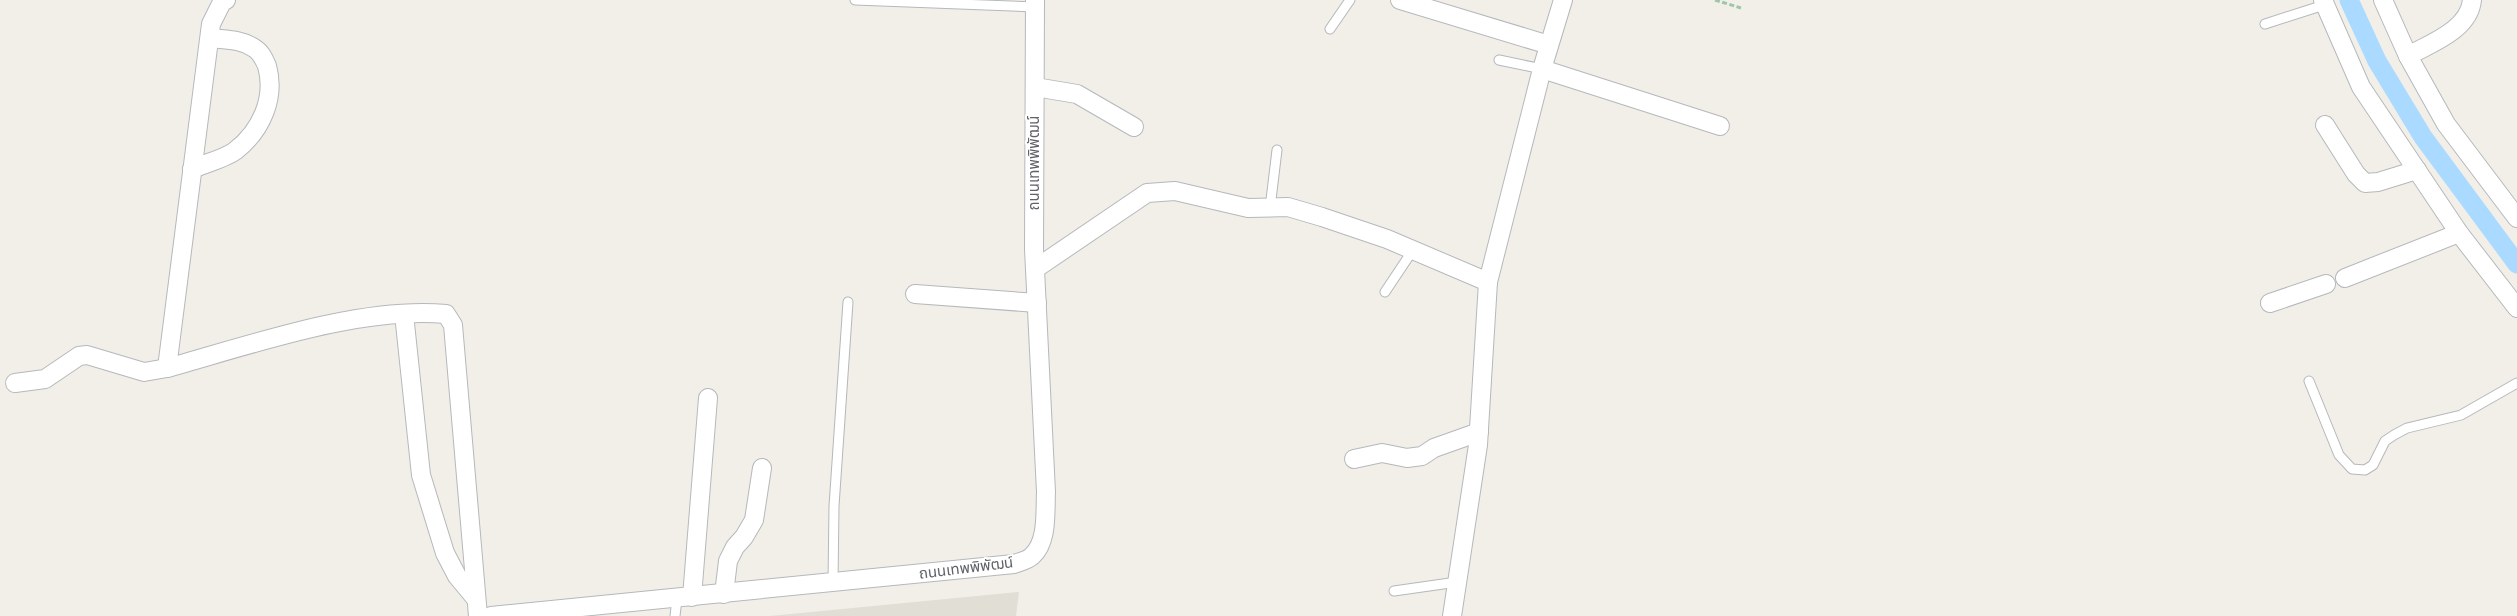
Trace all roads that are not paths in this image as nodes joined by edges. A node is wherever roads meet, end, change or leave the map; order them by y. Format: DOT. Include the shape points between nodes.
graph roads {
  1 [pos="226,0"];
  2 [pos="855,0"];
  3 [pos="1350,0"];
  4 [pos="1400,0"];
  5 [pos="1563,0"];
  6 [pos="2383,0"];
  7 [pos="2472,0"];
  8 [pos="2324,2"];
  9 [pos="1035,4"];
  10 [pos="2266,24"];
  11 [pos="1330,29"];
  12 [pos="210,38"];
  13 [pos="1549,44"];
  14 [pos="2408,56"];
  15 [pos="1500,60"];
  16 [pos="1542,69"];
  17 [pos="1035,87"];
  18 [pos="2325,124"];
  19 [pos="1720,126"];
  20 [pos="1134,127"];
  21 [pos="1277,150"];
  22 [pos="192,169"];
  23 [pos="2417,170"];
  24 [pos="1270,208"];
  25 [pos="2517,218"];
  26 [pos="2459,233"];
  27 [pos="1413,250"];
  28 [pos="1035,269"];
  29 [pos="2345,278"];
  30 [pos="1488,282"];
  31 [pos="2326,284"];
  32 [pos="1385,292"];
  33 [pos="915,294"];
  34 [pos="848,302"];
  35 [pos="1037,303"];
  36 [pos="2270,303"];
  37 [pos="2517,308"];
  38 [pos="404,314"];
  39 [pos="167,368"];
  40 [pos="2309,381"];
  41 [pos="15,383"];
  42 [pos="2517,383"];
  43 [pos="708,398"];
  44 [pos="1479,432"];
  45 [pos="1354,459"];
  46 [pos="762,468"];
  47 [pos="1457,582"];
  48 [pos="833,584"];
  49 [pos="1394,592"];
  50 [pos="724,594"];
  51 [pos="681,604"];
  52 [pos="477,607"];
  53 [pos="491,616"];
  54 [pos="1452,616"];
  1 -- 12 [label="street" via="211,24"];
  2 -- 9 [label="lane"];
  3 -- 11 [label="lane"];
  4 -- 13 [label="street"];
  5 -- 13 [label="street"];
  6 -- 14 [label="street"];
  7 -- 14 [label="street" via="2465,18 2453,31"];
  8 -- 10 [label="lane"];
  8 -- 23 [label="street" via="2361,88"];
  9 -- 17 [label="street, ถนนเทพพิพัฒน์"];
  12 -- 22 [label="street"];
  12 -- 22 [label="street" via="245,42 256,49 264,58 271,82 264,116 249,138 234,152"];
  13 -- 16 [label="street"];
  14 -- 25 [label="street" via="2446,124"];
  15 -- 16 [label="lane"];
  16 -- 19 [label="street"];
  16 -- 30 [label="street"];
  17 -- 20 [label="street" via="1077,94"];
  17 -- 28 [label="street, ถนนเทพพิพัฒน์"];
  18 -- 23 [label="street" via="2356,174 2366,183"];
  21 -- 24 [label="lane"];
  22 -- 39 [label="street"];
  23 -- 26 [label="street"];
  24 -- 27 [label="street" via="1288,207"];
  24 -- 28 [label="street" via="1248,208 1175,191 1147,193"];
  26 -- 29 [label="street"];
  26 -- 37 [label="street"];
  27 -- 30 [label="street"];
  27 -- 32 [label="lane"];
  28 -- 35 [label="street, ถนนเทพพิพัฒน์"];
  30 -- 44 [label="street"];
  31 -- 36 [label="street"];
  33 -- 35 [label="street"];
  34 -- 48 [label="lane" via="834,506"];
  35 -- 48 [label="street, ถนนเทพพิพัฒน์" via="1046,492 1045,526 1040,546 1032,557 1014,564"];
  38 -- 39 [label="street" via="299,332"];
  38 -- 52 [label="street" via="421,474 445,553"];
  38 -- 52 [label="street" via="446,314 453,325"];
  39 -- 41 [label="street" via="144,372 87,355 80,356 45,380"];
  40 -- 42 [label="lane" via="2339,455 2352,469 2365,470 2373,465 2385,441 2394,435 2407,428 2461,415"];
  43 -- 51 [label="street"];
  44 -- 45 [label="street" via="1434,448 1422,456 1408,458 1382,453"];
  44 -- 47 [label="street"];
  46 -- 50 [label="street" via="754,520 728,561"];
  47 -- 49 [label="lane"];
  47 -- 54 [label="street"];
  48 -- 50 [label="street, ถนนเทพพิพัฒน์"];
  50 -- 51 [label="street, ถนนเทพพิพัฒน์"];
  51 -- 53 [label="street, ถนนเทพพิพัฒน์"];
}
